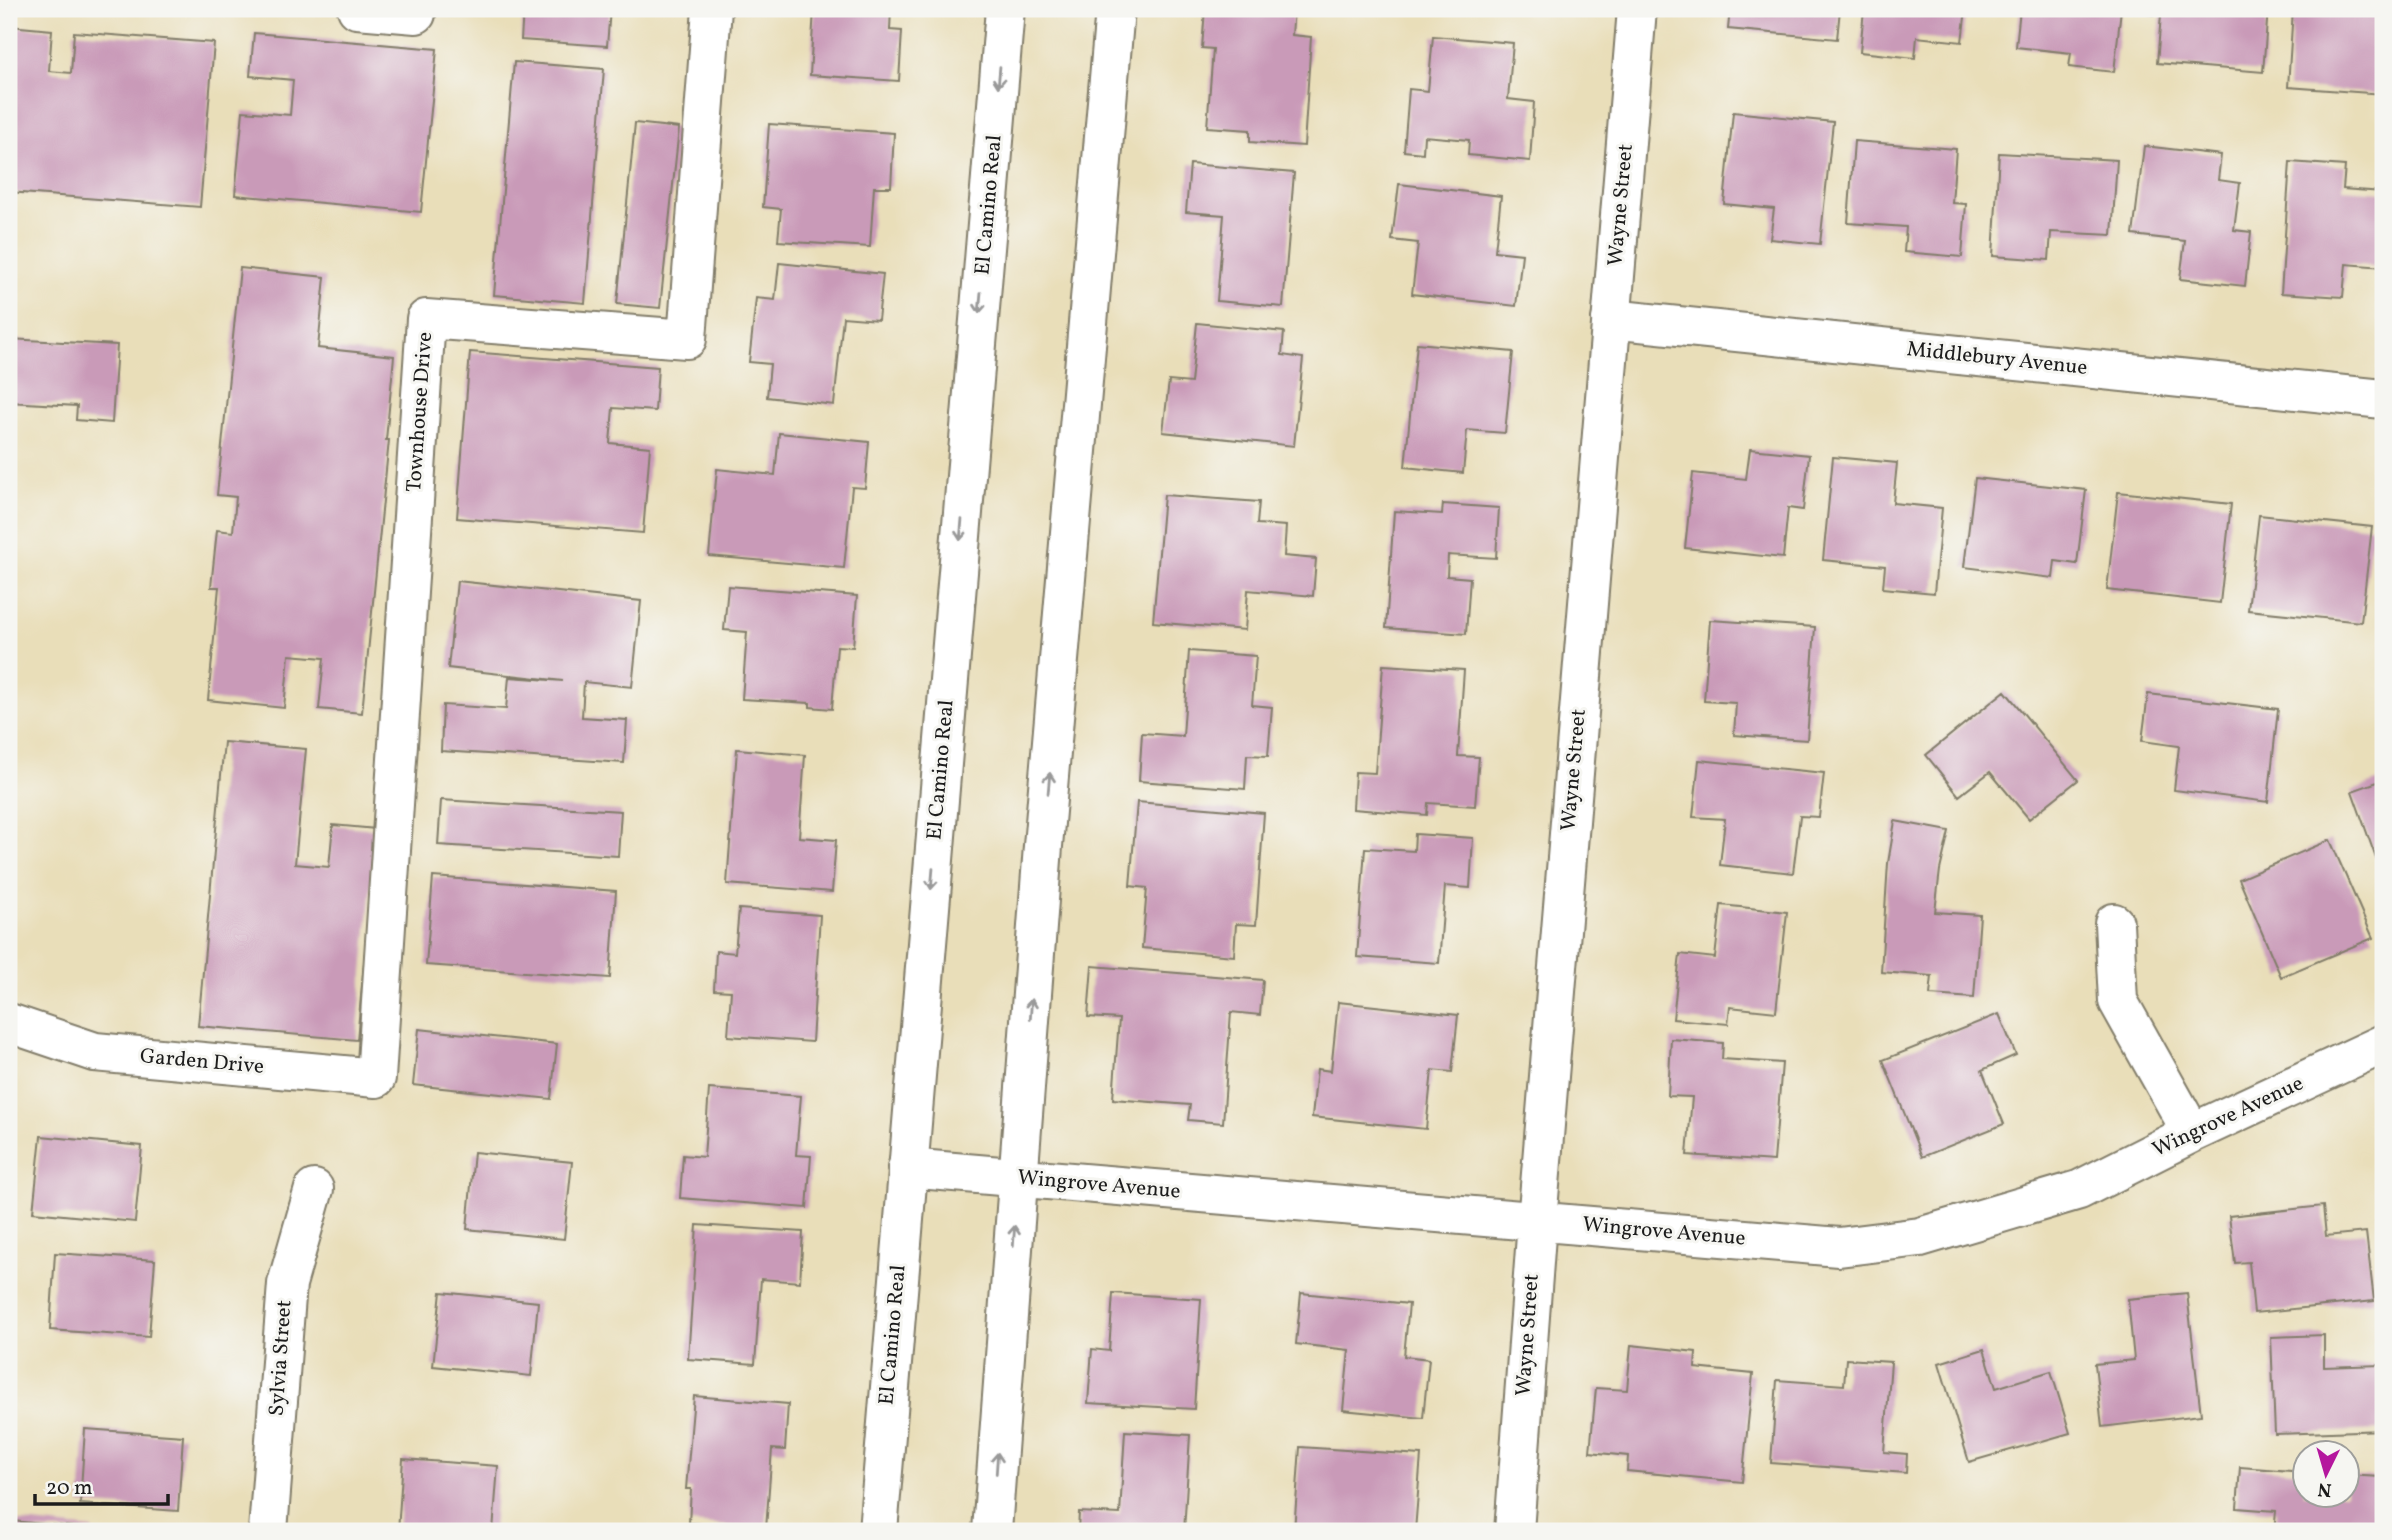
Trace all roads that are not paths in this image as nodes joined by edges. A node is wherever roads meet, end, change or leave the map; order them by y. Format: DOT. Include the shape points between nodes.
graph roads {
  1 [pos="358,9"];
  2 [pos="712,9"];
  3 [pos="1005,9"];
  4 [pos="1115,9"];
  5 [pos="1637,9"];
  6 [pos="416,14"];
  7 [pos="1611,320"];
  8 [pos="2383,399"];
  9 [pos="2114,923"];
  10 [pos="9,1023"];
  11 [pos="2383,1044"];
  12 [pos="377,1055"];
  13 [pos="2192,1133"];
  14 [pos="907,1168"];
  15 [pos="1019,1178"];
  16 [pos="314,1189"];
  17 [pos="1537,1222"];
  18 [pos="268,1531"];
  19 [pos="878,1531"];
  20 [pos="992,1531"];
  21 [pos="1514,1531"];
  1 -- 6 [label="street"];
  2 -- 12 [label="street, Townhouse Drive" via="687,339 426,319"];
  3 -- 14 [label="street, El Camino Real, one-way"];
  15 -- 4 [label="street, one-way"];
  5 -- 7 [label="street, Wayne Street"];
  7 -- 8 [label="street, Middlebury Avenue"];
  7 -- 17 [label="street, Wayne Street"];
  9 -- 13 [label="street" via="2118,1001"];
  10 -- 12 [label="street, Garden Drive" via="95,1052 376,1079"];
  11 -- 13 [label="street, Wingrove Avenue"];
  13 -- 17 [label="street, Wingrove Avenue" via="2079,1190 1920,1237 1839,1247"];
  14 -- 15 [label="street, Wingrove Avenue"];
  14 -- 19 [label="street, El Camino Real"];
  15 -- 17 [label="street, Wingrove Avenue"];
  20 -- 15 [label="street, one-way"];
  16 -- 18 [label="street, Sylvia Street" via="287,1284"];
  17 -- 21 [label="street, Wayne Street"];
}
